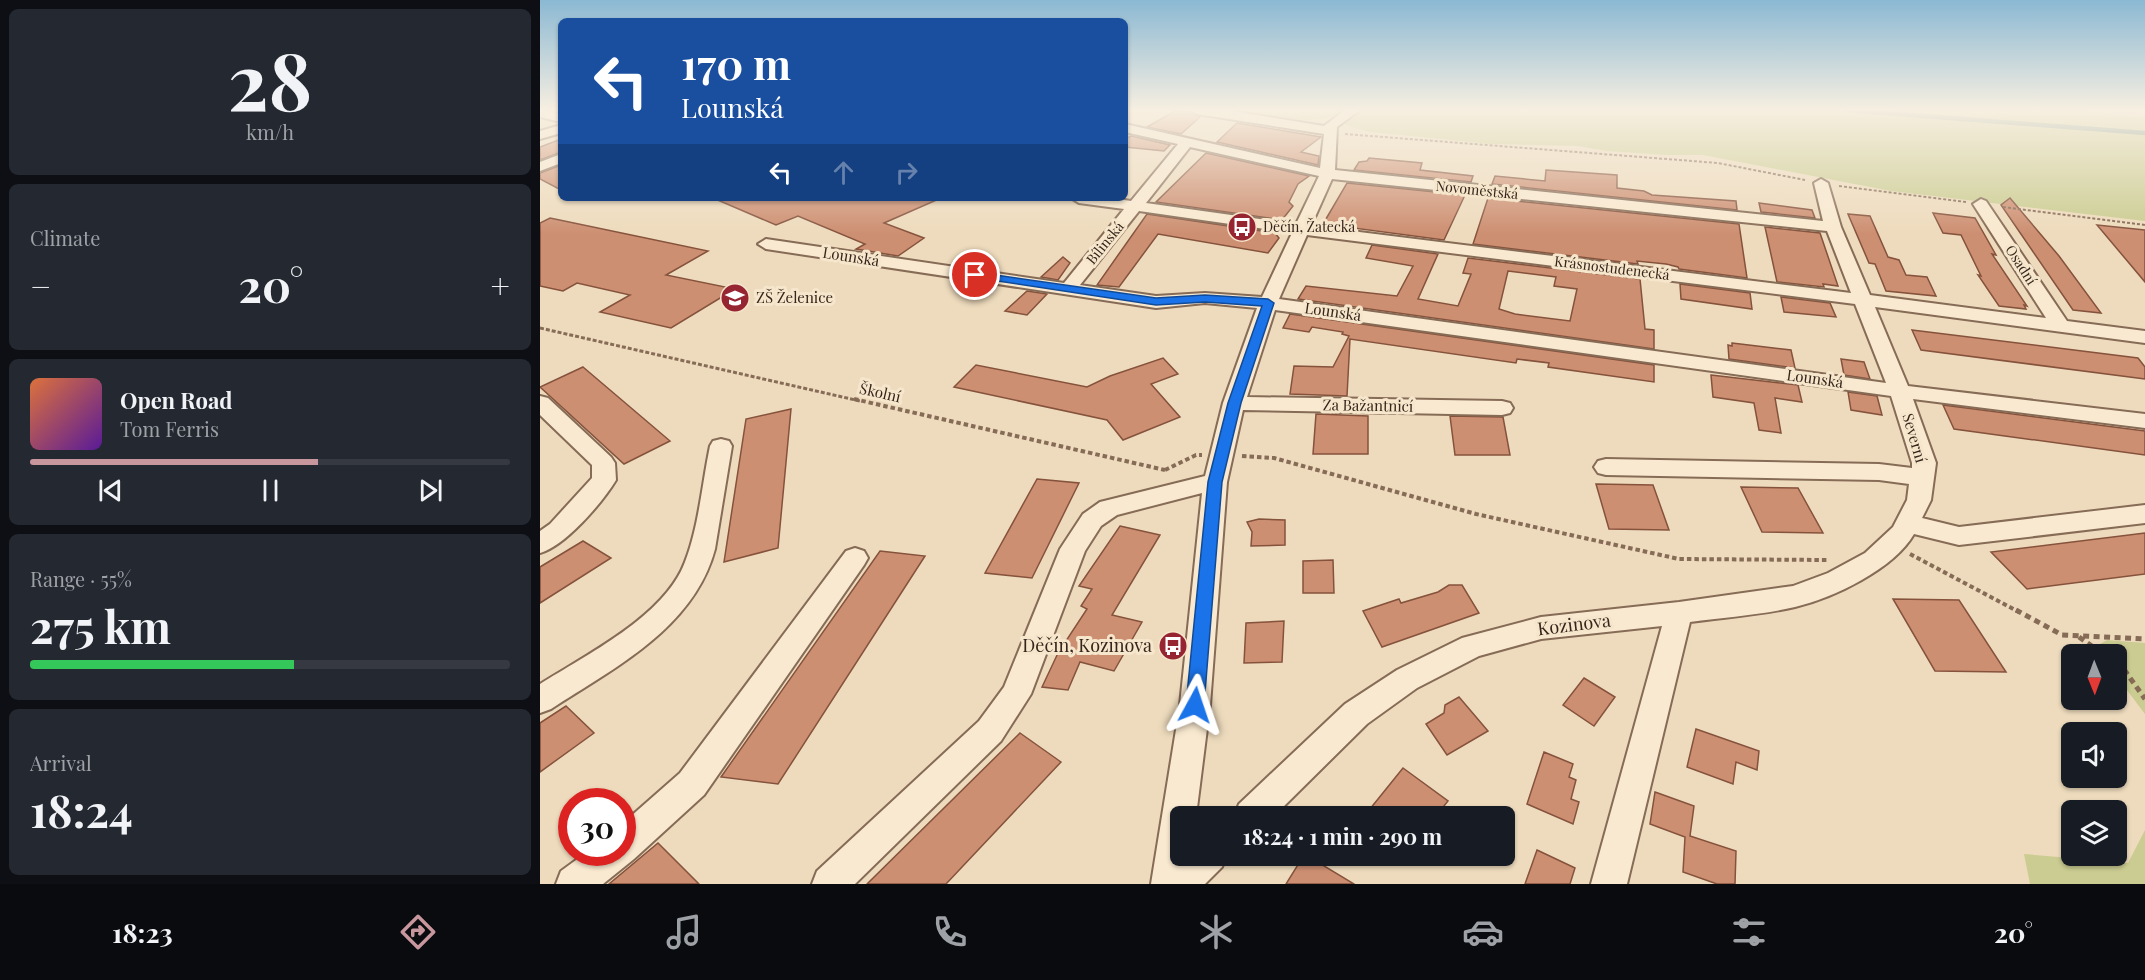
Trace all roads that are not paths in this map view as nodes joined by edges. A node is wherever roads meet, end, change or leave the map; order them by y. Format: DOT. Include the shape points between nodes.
graph roads {
  1 [pos="1180,151"];
  2 [pos="1231,151"];
  3 [pos="1329,151"];
  4 [pos="558,159"];
  5 [pos="540,167"];
  6 [pos="1327,174"];
  7 [pos="1821,183"];
  8 [pos="1098,201"];
  9 [pos="1981,204"];
  10 [pos="1135,207"];
  11 [pos="1833,227"];
  12 [pos="1301,230"];
  13 [pos="766,244"];
  14 [pos="1068,289"];
  15 [pos="1862,298"];
  16 [pos="1268,303"];
  17 [pos="2060,325"];
  18 [pos="2145,337"];
  19 [pos="1900,391"];
  20 [pos="540,403"];
  21 [pos="1234,403"];
  22 [pos="1502,408"];
  23 [pos="2145,421"];
  24 [pos="721,446"];
  25 [pos="1606,467"];
  26 [pos="1219,468"];
  27 [pos="1922,478"];
  28 [pos="2145,514"];
  29 [pos="1907,523"];
  30 [pos="540,544"];
  31 [pos="855,558"];
  32 [pos="1679,613"];
  33 [pos="540,700"];
  34 [pos="1261,806"];
  35 [pos="636,834"];
  36 [pos="598,866"];
  37 [pos="1199,866"];
  38 [pos="574,884"];
  39 [pos="830,884"];
  40 [pos="1169,884"];
  41 [pos="1180,884"];
  42 [pos="1609,884"];
  1 -- 10 [label="street, Bílinská"];
  2 -- 6 [label="street, Novoměstská"];
  3 -- 6 [label="street"];
  4 -- 5 [label="street"];
  6 -- 11 [label="street, Novoměstská"];
  6 -- 12 [label="street"];
  7 -- 11 [label="street, Severní"];
  8 -- 10 [label="street, Krásnostudenecká"];
  9 -- 17 [label="street, Osadní"];
  10 -- 12 [label="street, Krásnostudenecká"];
  10 -- 14 [label="street, Bílinská"];
  11 -- 15 [label="street, Severní"];
  12 -- 15 [label="street, Krásnostudenecká"];
  12 -- 16 [label="street"];
  13 -- 14 [label="street, Lounská"];
  14 -- 16 [label="street, Lounská" via="1156,302 1205,298"];
  15 -- 17 [label="street, Krásnostudenecká"];
  15 -- 19 [label="street, Severní"];
  16 -- 19 [label="street, Lounská"];
  16 -- 21 [label="street"];
  17 -- 18 [label="street, Krásnostudenecká"];
  19 -- 23 [label="street, Lounská"];
  19 -- 27 [label="street, Severní" via="1924,463"];
  20 -- 30 [label="street" via="603,463 604,480 559,531"];
  21 -- 22 [label="street, Za Bažantnicí"];
  21 -- 26 [label="street"];
  24 -- 33 [label="street" via="697,564 686,588 656,621"];
  25 -- 27 [label="street" via="1879,472"];
  26 -- 39 [label="street" via="1110,508 1092,520 1072,549 1016,694 990,731"];
  26 -- 40 [label="street" via="1195,705"];
  27 -- 29 [label="street, Severní" via="1919,500"];
  28 -- 29 [label="street" via="1959,536"];
  29 -- 32 [label="street, Severní" via="1874,560 1795,596"];
  31 -- 35 [label="street" via="692,784"];
  32 -- 34 [label="street, Kozinova" via="1541,628 1472,646 1407,679 1356,714"];
  32 -- 42 [label="street"];
  36 -- 38 [label="street"];
  37 -- 41 [label="street"];
}
